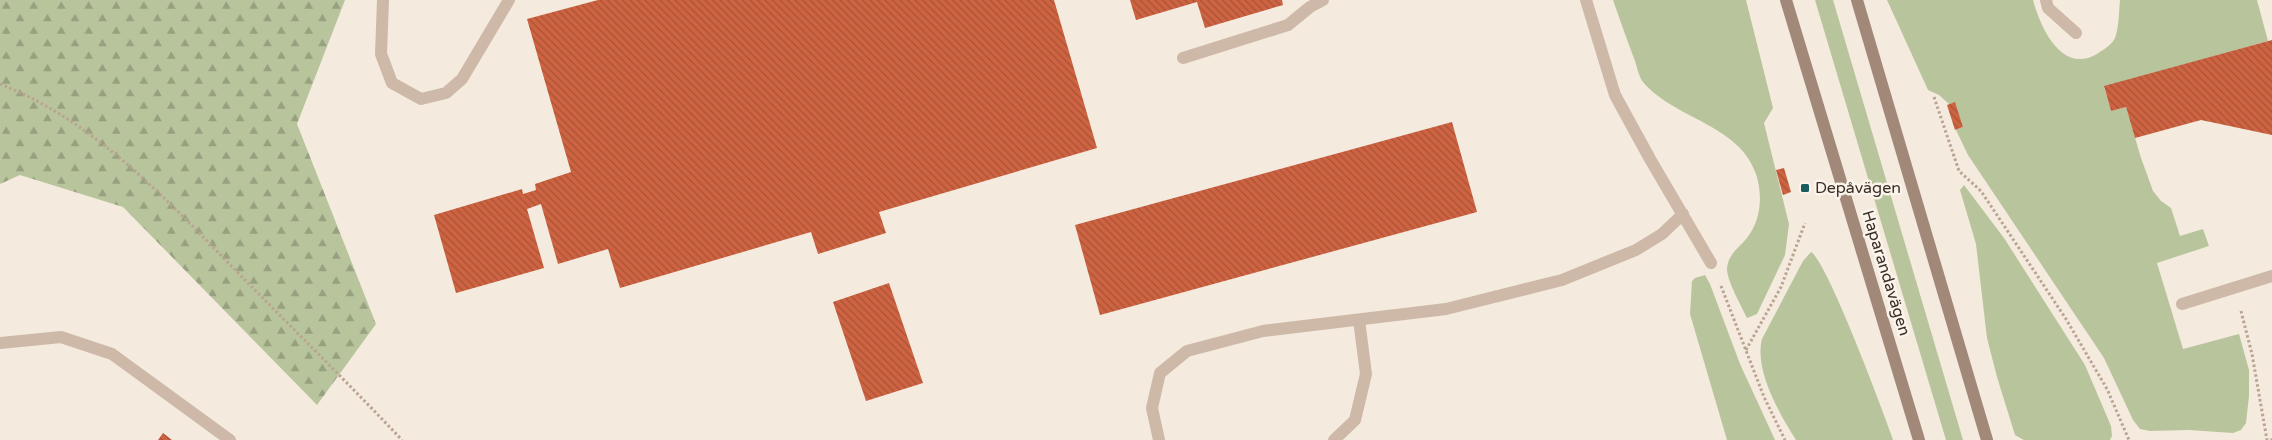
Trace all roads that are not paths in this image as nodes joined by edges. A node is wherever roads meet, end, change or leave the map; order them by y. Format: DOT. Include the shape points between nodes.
graph roads {
  1 [pos="383,0"];
  2 [pos="509,0"];
  3 [pos="1323,0"];
  4 [pos="1586,0"];
  5 [pos="1786,0"];
  6 [pos="1857,0"];
  7 [pos="2046,0"];
  8 [pos="2076,33"];
  9 [pos="1183,58"];
  10 [pos="1683,214"];
  11 [pos="1712,263"];
  12 [pos="2272,276"];
  13 [pos="2182,304"];
  14 [pos="1359,320"];
  15 [pos="0,343"];
  16 [pos="230,440"];
  17 [pos="1159,440"];
  18 [pos="1334,440"];
  19 [pos="1919,440"];
  20 [pos="1987,440"];
  1 -- 2 [label="street" via="381,54 392,83 421,99 446,93 462,79"];
  3 -- 9 [label="street" via="1288,25"];
  4 -- 10 [label="street" via="1615,95"];
  5 -- 19 [label="main road, Haparandavägen"];
  6 -- 20 [label="main road"];
  7 -- 8 [label="street" via="2048,8"];
  10 -- 11 [label="street"];
  10 -- 14 [label="street" via="1662,234 1636,250 1562,280 1446,309"];
  12 -- 13 [label="street"];
  14 -- 17 [label="street" via="1263,331 1187,351 1160,373 1152,408"];
  14 -- 18 [label="street" via="1366,374 1355,420"];
  15 -- 16 [label="street" via="61,337 112,354"];
}
